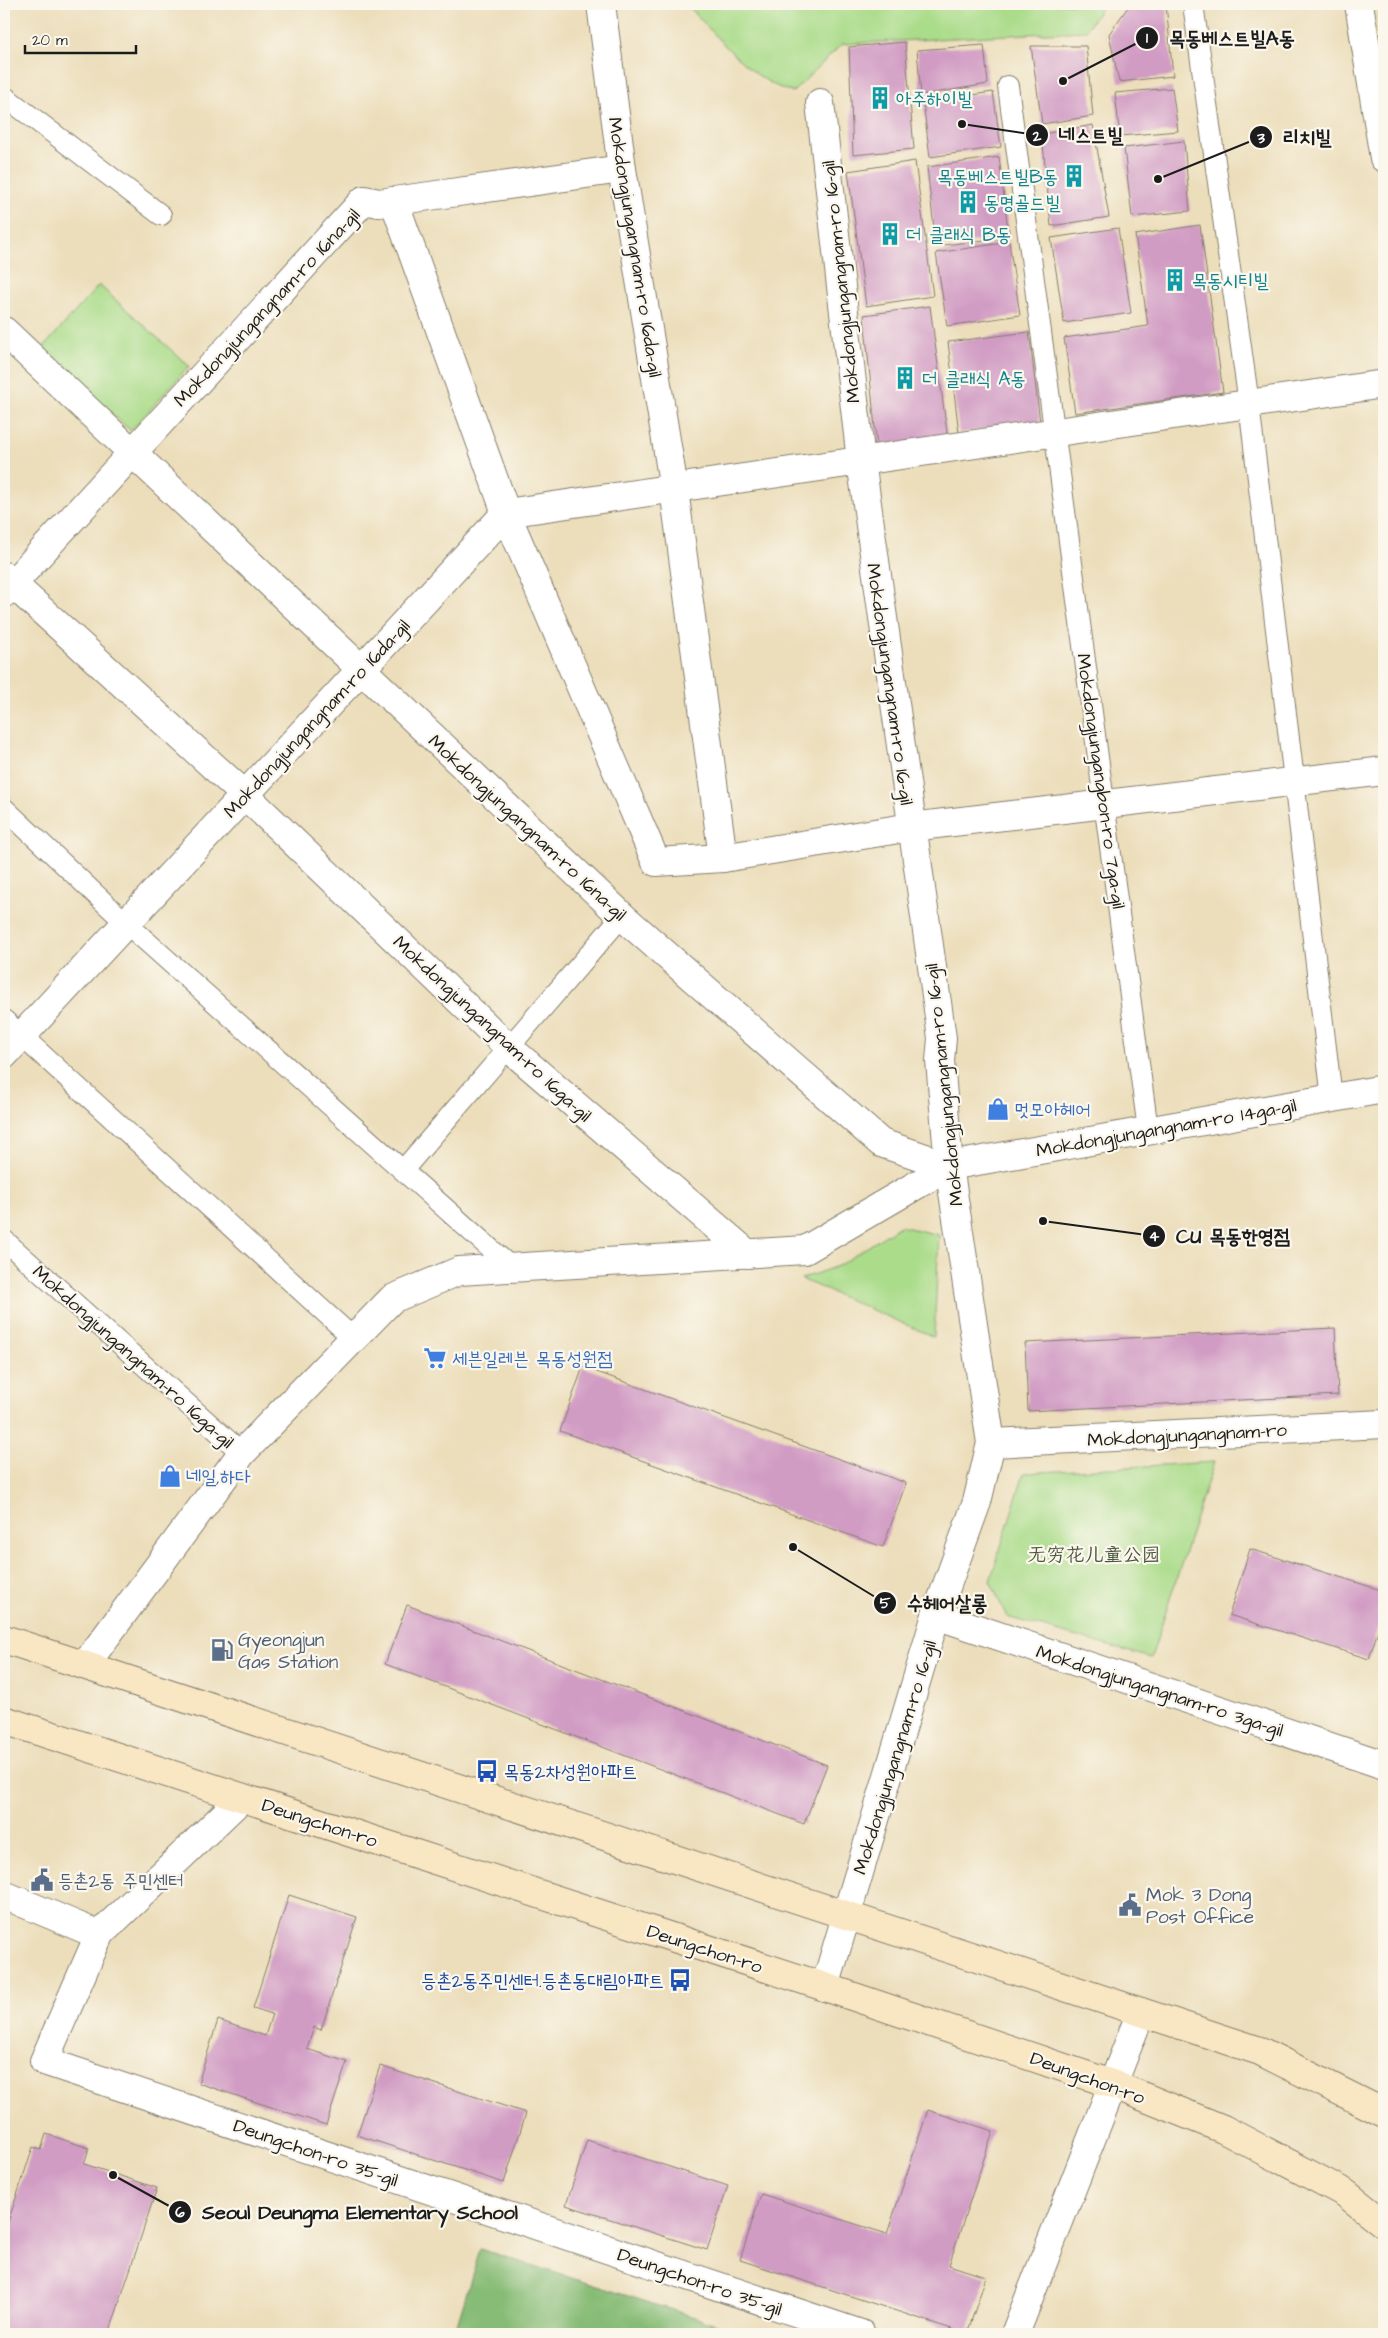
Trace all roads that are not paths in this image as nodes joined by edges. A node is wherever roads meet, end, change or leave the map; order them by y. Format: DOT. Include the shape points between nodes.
graph roads {
  1 [pos="601,4"];
  2 [pos="1193,4"];
  3 [pos="1359,4"];
  4 [pos="1377,69"];
  5 [pos="1008,86"];
  6 [pos="4,96"];
  7 [pos="820,102"];
  8 [pos="1384,158"];
  9 [pos="622,169"];
  10 [pos="394,201"];
  11 [pos="161,215"];
  12 [pos="4,331"];
  13 [pos="1384,384"];
  14 [pos="1248,404"];
  15 [pos="1056,432"];
  16 [pos="133,452"];
  17 [pos="860,461"];
  18 [pos="674,489"];
  19 [pos="506,514"];
  20 [pos="7,584"];
  21 [pos="361,669"];
  22 [pos="1384,771"];
  23 [pos="1294,782"];
  24 [pos="245,795"];
  25 [pos="1106,804"];
  26 [pos="4,808"];
  27 [pos="911,827"];
  28 [pos="723,858"];
  29 [pos="622,916"];
  30 [pos="126,923"];
  31 [pos="10,1037"];
  32 [pos="508,1048"];
  33 [pos="1384,1089"];
  34 [pos="1332,1098"];
  35 [pos="1148,1130"];
  36 [pos="949,1166"];
  37 [pos="404,1169"];
  38 [pos="4,1240"];
  39 [pos="748,1254"];
  40 [pos="512,1268"];
  41 [pos="353,1338"];
  42 [pos="1384,1424"];
  43 [pos="991,1443"];
  44 [pos="242,1453"];
  45 [pos="936,1615"];
  46 [pos="4,1639"];
  47 [pos="85,1665"];
  48 [pos="4,1720"];
  49 [pos="1384,1765"];
  50 [pos="242,1798"];
  51 [pos="4,1895"];
  52 [pos="847,1914"];
  53 [pos="99,1935"];
  54 [pos="825,1987"];
  55 [pos="1141,2012"];
  56 [pos="1112,2084"];
  57 [pos="1384,2113"];
  58 [pos="1384,2224"];
  59 [pos="861,2334"];
  60 [pos="1015,2334"];
  1 -- 9 [label="street, Mokdongjungangnam-ro 16da-gil"];
  2 -- 14 [label="lane"];
  3 -- 4 [label="street"];
  4 -- 8 [label="street"];
  5 -- 15 [label="lane, Mokdongjungangbon-ro 7ga-gil"];
  6 -- 11 [label="lane"];
  7 -- 17 [label="street, Mokdongjungangnam-ro 16-gil"];
  9 -- 10 [label="street, Mokdongjungangnam-ro 16na-gil"];
  9 -- 18 [label="street, Mokdongjungangnam-ro 16da-gil"];
  10 -- 16 [label="street, Mokdongjungangnam-ro 16na-gil" via="364,200"];
  10 -- 19 [label="street"];
  12 -- 16 [label="street, Mokdongjungangnam-ro 16na-gil"];
  13 -- 14 [label="street"];
  14 -- 15 [label="street"];
  14 -- 23 [label="lane"];
  15 -- 17 [label="street"];
  15 -- 25 [label="lane, Mokdongjungangbon-ro 7ga-gil"];
  16 -- 20 [label="street, Mokdongjungangnam-ro 16na-gil"];
  16 -- 21 [label="street, Mokdongjungangnam-ro 16na-gil"];
  17 -- 18 [label="street"];
  17 -- 27 [label="street, Mokdongjungangnam-ro 16-gil"];
  18 -- 19 [label="street"];
  18 -- 28 [label="street, Mokdongjungangnam-ro 16da-gil"];
  19 -- 21 [label="street, Mokdongjungangnam-ro 16da-gil"];
  19 -- 28 [label="street" via="656,862"];
  20 -- 24 [label="street, Mokdongjungangnam-ro 16ga-gil"];
  21 -- 24 [label="street, Mokdongjungangnam-ro 16da-gil"];
  21 -- 29 [label="street, Mokdongjungangnam-ro 16na-gil"];
  22 -- 23 [label="street"];
  23 -- 25 [label="street"];
  23 -- 34 [label="lane"];
  24 -- 30 [label="street, Mokdongjungangnam-ro 16da-gil"];
  24 -- 32 [label="street, Mokdongjungangnam-ro 16ga-gil"];
  25 -- 27 [label="street"];
  25 -- 35 [label="lane, Mokdongjungangbon-ro 7ga-gil"];
  26 -- 30 [label="lane"];
  27 -- 28 [label="street"];
  27 -- 36 [label="street, Mokdongjungangnam-ro 16-gil" via="942,1038 940,1061"];
  29 -- 32 [label="lane"];
  29 -- 36 [label="street, Mokdongjungangnam-ro 16na-gil" via="881,1143"];
  30 -- 31 [label="street, Mokdongjungangnam-ro 16da-gil"];
  30 -- 37 [label="lane"];
  31 -- 41 [label="lane"];
  32 -- 37 [label="lane"];
  32 -- 39 [label="street, Mokdongjungangnam-ro 16ga-gil"];
  33 -- 34 [label="street, Mokdongjungangnam-ro 14ga-gil"];
  34 -- 35 [label="street, Mokdongjungangnam-ro 14ga-gil"];
  35 -- 36 [label="street, Mokdongjungangnam-ro 14ga-gil"];
  36 -- 39 [label="street, Mokdongjungangnam-ro 16ga-gil" via="805,1250"];
  36 -- 43 [label="street, Mokdongjungangnam-ro 16-gil"];
  37 -- 40 [label="lane"];
  38 -- 44 [label="lane, Mokdongjungangnam-ro 16ga-gil"];
  39 -- 40 [label="street, Mokdongjungangnam-ro 16ga-gil"];
  40 -- 41 [label="street, Mokdongjungangnam-ro 16ga-gil" via="459,1271 392,1299"];
  41 -- 44 [label="street, Mokdongjungangnam-ro 16ga-gil"];
  42 -- 43 [label="street, Mokdongjungangnam-ro"];
  43 -- 45 [label="street, Mokdongjungangnam-ro 16-gil" via="977,1502"];
  44 -- 47 [label="street, Mokdongjungangnam-ro 16ga-gil"];
  45 -- 49 [label="street, Mokdongjungangnam-ro 3ga-gil"];
  45 -- 52 [label="street, Mokdongjungangnam-ro 16-gil"];
  46 -- 47 [label="main road"];
  47 -- 52 [label="main road"];
  48 -- 50 [label="main road, Deungchon-ro"];
  50 -- 53 [label="street, Deungchon-ro 35-gil"];
  50 -- 54 [label="main road, Deungchon-ro"];
  51 -- 53 [label="street"];
  52 -- 54 [label="street, Mokdongjungangnam-ro 16-gil"];
  52 -- 55 [label="main road"];
  53 -- 59 [label="street, Deungchon-ro 35-gil" via="44,2061"];
  54 -- 56 [label="main road, Deungchon-ro"];
  55 -- 56 [label="street"];
  55 -- 57 [label="main road" via="1260,2051"];
  56 -- 58 [label="main road, Deungchon-ro" via="1223,2129 1345,2193"];
  56 -- 60 [label="street"];
}
